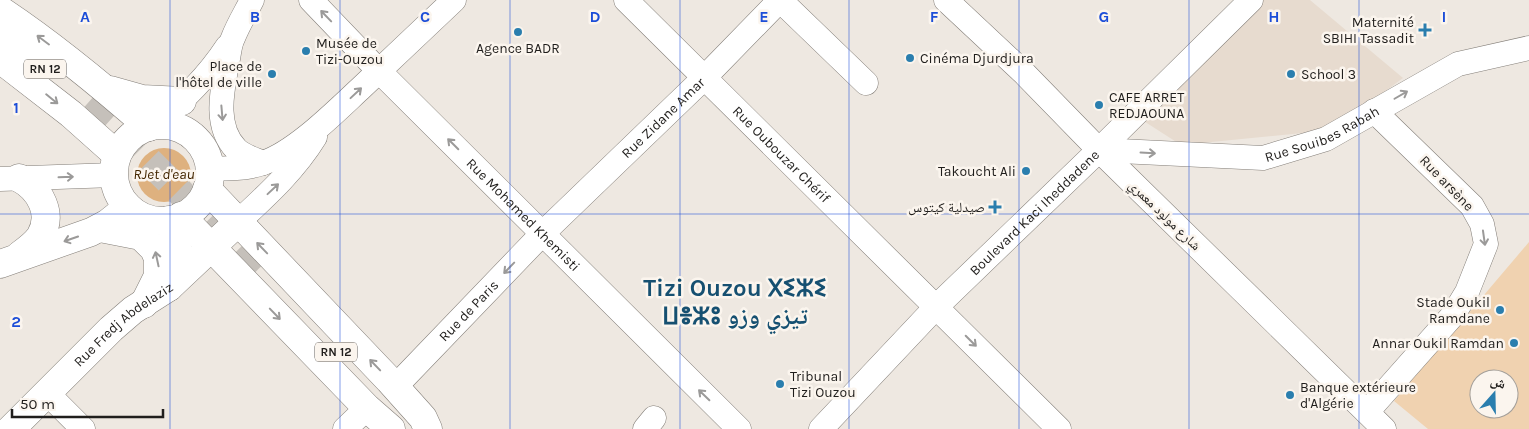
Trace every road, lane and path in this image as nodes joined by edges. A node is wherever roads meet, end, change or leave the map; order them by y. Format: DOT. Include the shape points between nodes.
graph roads {
  1 [pos="252,0"];
  2 [pos="311,0"];
  3 [pos="454,0"];
  4 [pos="626,0"];
  5 [pos="780,0"];
  6 [pos="946,0"];
  7 [pos="1251,0"];
  8 [pos="0,10"];
  9 [pos="0,36"];
  10 [pos="232,40"];
  11 [pos="1529,48"];
  12 [pos="0,59"];
  13 [pos="379,71"];
  14 [pos="704,78"];
  15 [pos="866,83"];
  16 [pos="96,96"];
  17 [pos="182,101"];
  18 [pos="1374,111"];
  19 [pos="326,121"];
  20 [pos="150,126"];
  21 [pos="1099,150"];
  22 [pos="263,163"];
  23 [pos="116,165"];
  24 [pos="9,178"];
  25 [pos="208,179"];
  26 [pos="128,207"];
  27 [pos="175,218"];
  28 [pos="238,222"];
  29 [pos="100,228"];
  30 [pos="542,233"];
  31 [pos="212,247"];
  32 [pos="8,261"];
  33 [pos="262,274"];
  34 [pos="169,287"];
  35 [pos="144,304"];
  36 [pos="936,307"];
  37 [pos="395,387"];
  38 [pos="47,393"];
  39 [pos="367,408"];
  40 [pos="1367,412"];
  41 [pos="11,429"];
  42 [pos="83,429"];
  43 [pos="345,429"];
  44 [pos="391,429"];
  45 [pos="411,429"];
  46 [pos="428,429"];
  47 [pos="739,429"];
  48 [pos="821,429"];
  49 [pos="1059,429"];
  50 [pos="1384,429"];
  1 -- 10 [label="street"];
  13 -- 2 [label="street, Rue Mohamed Khemisti, one-way"];
  3 -- 13 [label="street"];
  4 -- 14 [label="street, Rue Oubouzar Chérif"];
  5 -- 14 [label="street, Rue Zidane Amar"];
  5 -- 15 [label="street"];
  6 -- 21 [label="street, شارع مولود معمري"];
  7 -- 21 [label="street, Boulevard Kaci Iheddadene"];
  16 -- 8 [label="main road, one-way" via="20,23"];
  9 -- 16 [label="main road, RN 12" via="41,65"];
  10 -- 17 [label="street" via="208,74"];
  10 -- 22 [label="street, one-way" via="222,92 223,122 236,149"];
  18 -- 11 [label="street, Rue Souibes Rabah, one-way" via="1458,64"];
  12 -- 23 [label="main road, one-way" via="71,114"];
  19 -- 13 [label="street, one-way"];
  30 -- 13 [label="street, Rue Mohamed Khemisti, one-way"];
  14 -- 30 [label="street, Rue Zidane Amar"];
  14 -- 36 [label="street, Rue Oubouzar Chérif"];
  16 -- 17 [label="main road"];
  16 -- 20 [label="main road"];
  17 -- 20 [label="street"];
  21 -- 18 [label="street, Rue Souibes Rabah, one-way" via="1263,158 1326,139"];
  18 -- 40 [label="street, Rue arsène, one-way" via="1472,206 1482,224 1486,244 1467,292 1453,316"];
  19 -- 22 [label="street" via="288,150"];
  28 -- 19 [label="street, one-way" via="295,166"];
  20 -- 23 [label="main road" via="133,135 121,148"];
  20 -- 25 [label="main road" via="172,126 190,134 204,149"];
  21 -- 36 [label="street, Boulevard Kaci Iheddadene"];
  21 -- 40 [label="street, شارع مولود معمري"];
  22 -- 25 [label="street"];
  24 -- 23 [label="street, one-way"];
  23 -- 26 [label="main road" via="116,187"];
  24 -- 32 [label="main road" via="28,182 35,189 43,202 45,217 44,227 34,244"];
  25 -- 27 [label="main road" via="201,200 192,210"];
  25 -- 28 [label="main road"];
  26 -- 27 [label="main road" via="147,218"];
  26 -- 29 [label="main road"];
  27 -- 31 [label="main road"];
  27 -- 34 [label="main road" via="179,259"];
  28 -- 31 [label="main road, Rue Fredj Abdelaziz"];
  37 -- 28 [label="main road, one-way"];
  29 -- 32 [label="main road, one-way"];
  35 -- 29 [label="main road, one-way" via="158,276 158,258 154,249 141,236"];
  30 -- 37 [label="street, Rue de Paris, one-way"];
  47 -- 30 [label="street, Rue Mohamed Khemisti, one-way"];
  31 -- 34 [label="main road, Rue Fredj Abdelaziz"];
  31 -- 39 [label="main road, one-way"];
  33 -- 45 [label="main road, RN 12"];
  34 -- 35 [label="main road, Rue Fredj Abdelaziz"];
  35 -- 38 [label="main road, Rue Fredj Abdelaziz" via="111,329"];
  36 -- 48 [label="street, Boulevard Kaci Iheddadene"];
  36 -- 49 [label="street, Rue Oubouzar Chérif, one-way"];
  37 -- 46 [label="main road" via="423,418"];
  38 -- 41 [label="main road, Rue Fredj Abdelaziz"];
  38 -- 42 [label="street"];
  39 -- 43 [label="street"];
  39 -- 44 [label="main road"];
  40 -- 50 [label="street, شارع مولود معمري"];
}
